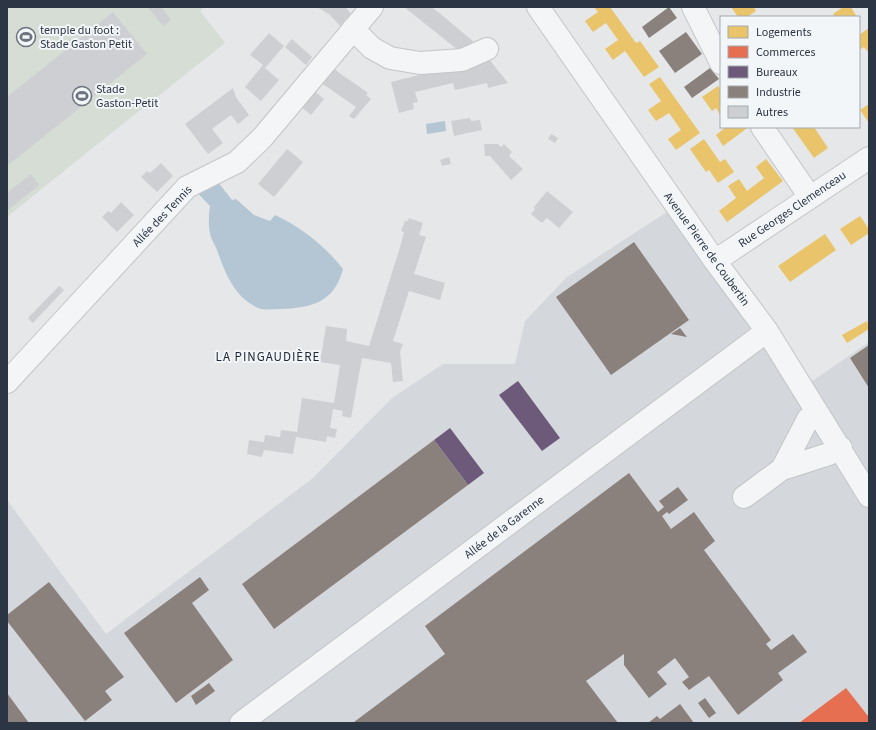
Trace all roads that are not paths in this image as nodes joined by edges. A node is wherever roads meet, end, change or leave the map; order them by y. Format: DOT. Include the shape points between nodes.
graph roads {
  1 [pos="372,7"];
  2 [pos="538,7"];
  3 [pos="693,7"];
  4 [pos="353,29"];
  5 [pos="487,49"];
  6 [pos="720,61"];
  7 [pos="763,128"];
  8 [pos="869,158"];
  9 [pos="810,197"];
  10 [pos="715,261"];
  11 [pos="767,331"];
  12 [pos="7,382"];
  13 [pos="808,419"];
  14 [pos="841,448"];
  15 [pos="782,469"];
  16 [pos="869,496"];
  17 [pos="744,497"];
  18 [pos="241,723"];
  1 -- 4 [label="street, Allée des Tennis"];
  2 -- 10 [label="street, Avenue Pierre de Coubertin"];
  3 -- 6 [label="street"];
  4 -- 5 [label="street" via="372,48 390,58 420,63 462,60"];
  4 -- 12 [label="street, Allée des Tennis" via="262,138 236,162 188,187"];
  7 -- 9 [label="street"];
  8 -- 9 [label="street, Rue Georges Clemenceau"];
  9 -- 10 [label="street, Rue Georges Clemenceau"];
  10 -- 11 [label="street, Avenue Pierre de Coubertin"];
  11 -- 14 [label="street, Avenue Pierre de Coubertin"];
  11 -- 18 [label="street, Allée de la Garenne"];
  13 -- 15 [label="street"];
  14 -- 15 [label="street"];
  14 -- 16 [label="street, Avenue Pierre de Coubertin"];
  15 -- 17 [label="street"];
}
